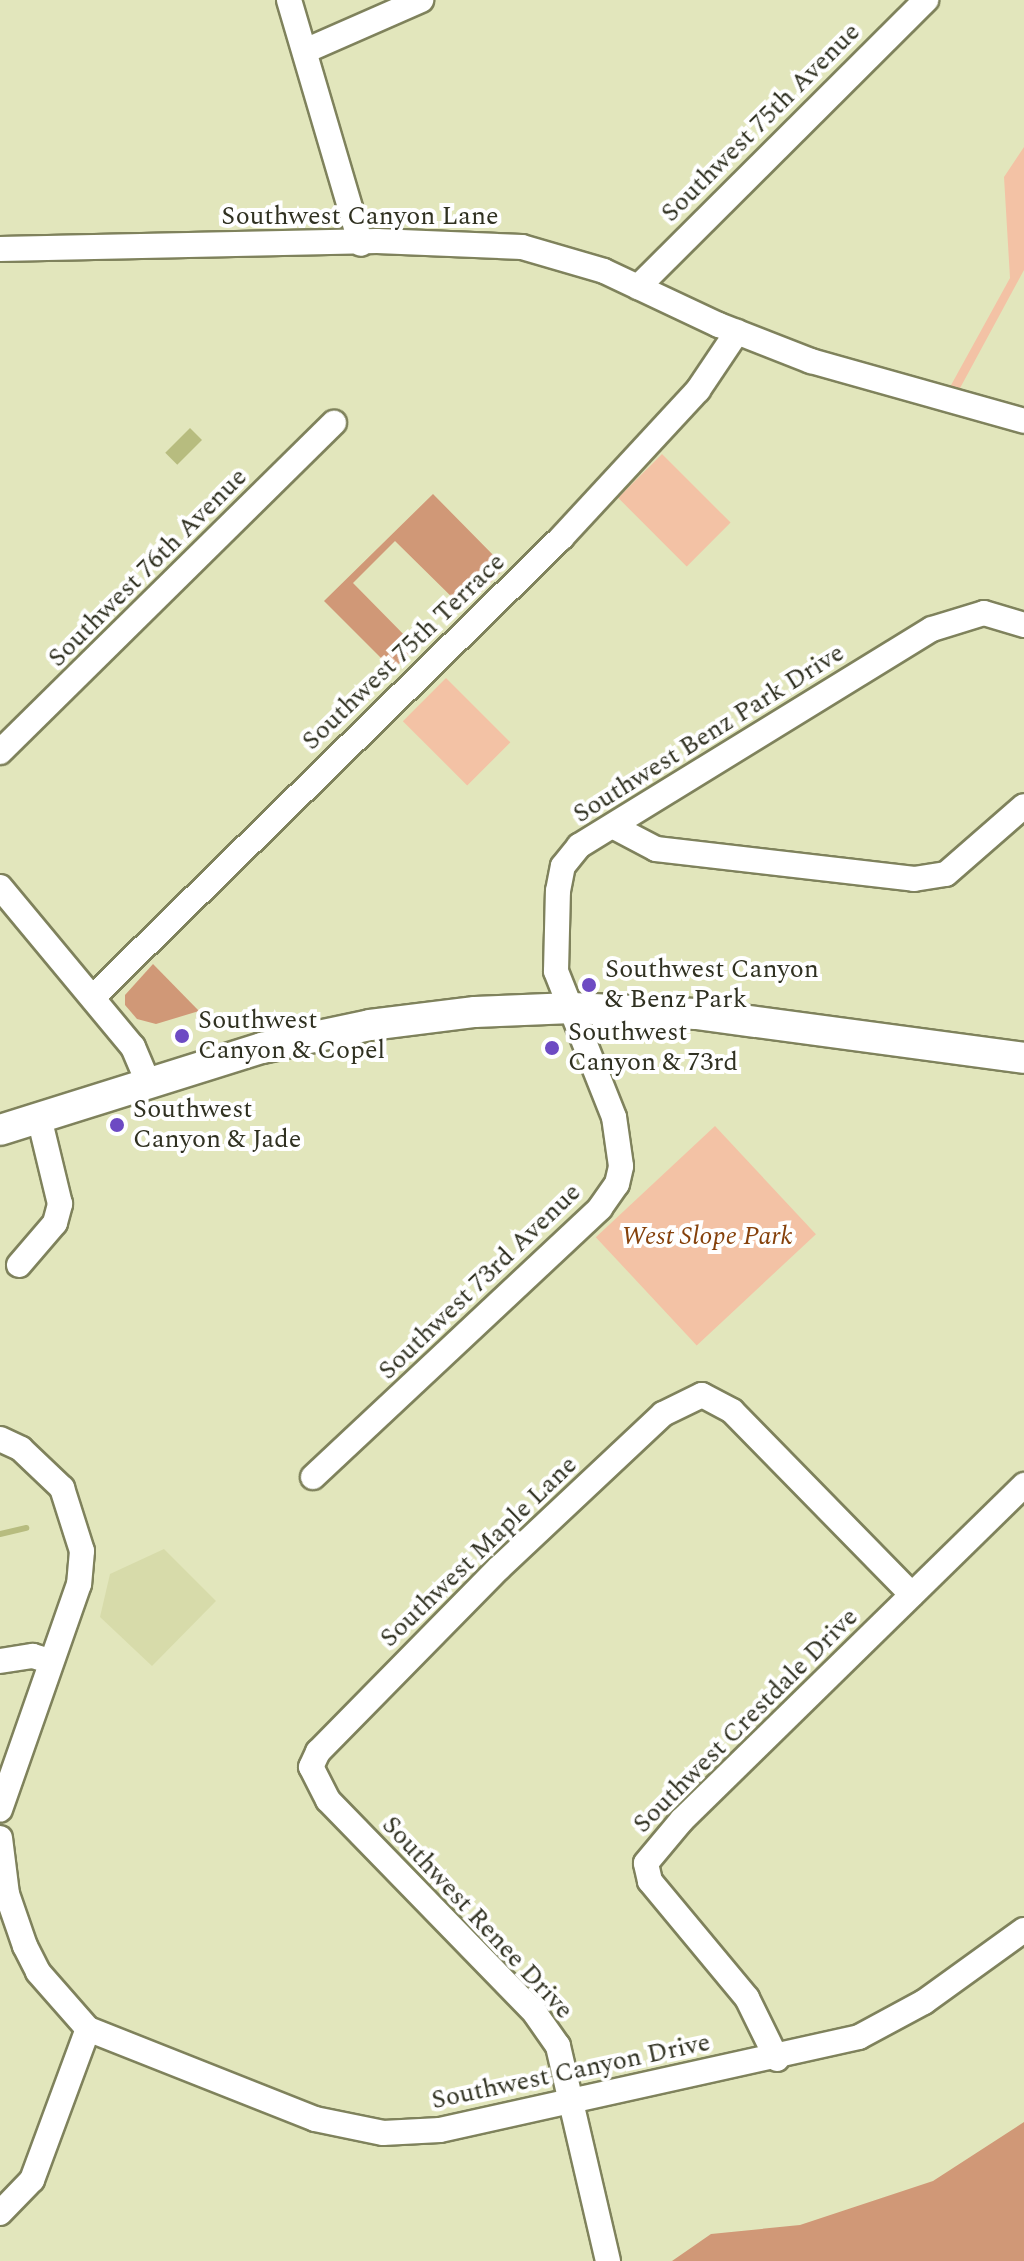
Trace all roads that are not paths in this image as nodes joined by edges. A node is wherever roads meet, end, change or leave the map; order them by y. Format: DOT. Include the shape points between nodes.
graph roads {
  1 [pos="289,0"];
  2 [pos="421,0"];
  3 [pos="926,0"];
  4 [pos="305,51"];
  5 [pos="361,244"];
  6 [pos="0,249"];
  7 [pos="638,287"];
  8 [pos="737,332"];
  9 [pos="1024,421"];
  10 [pos="334,423"];
  11 [pos="1024,625"];
  12 [pos="0,752"];
  13 [pos="1024,806"];
  14 [pos="616,828"];
  15 [pos="0,887"];
  16 [pos="93,997"];
  17 [pos="572,1008"];
  18 [pos="1024,1058"];
  19 [pos="147,1080"];
  20 [pos="39,1117"];
  21 [pos="0,1130"];
  22 [pos="19,1265"];
  23 [pos="0,1439"];
  24 [pos="313,1477"];
  25 [pos="1024,1485"];
  26 [pos="912,1595"];
  27 [pos="0,1661"];
  28 [pos="49,1661"];
  29 [pos="311,1767"];
  30 [pos="0,1810"];
  31 [pos="0,1838"];
  32 [pos="1024,1930"];
  33 [pos="88,2029"];
  34 [pos="777,2059"];
  35 [pos="572,2099"];
  36 [pos="0,2213"];
  37 [pos="608,2261"];
  1 -- 4 [label="street"];
  2 -- 4 [label="street"];
  3 -- 7 [label="street, Southwest 75th Avenue"];
  4 -- 5 [label="street"];
  5 -- 6 [label="street, Southwest Canyon Lane"];
  5 -- 7 [label="street, Southwest Canyon Lane" via="522,247 604,271"];
  7 -- 8 [label="street, Southwest Canyon Lane"];
  8 -- 9 [label="street, Southwest Canyon Lane" via="811,361"];
  8 -- 16 [label="street, Southwest 75th Terrace" via="698,390 561,538"];
  10 -- 12 [label="street, Southwest 76th Avenue"];
  11 -- 14 [label="street, Southwest Benz Park Drive" via="984,613 932,629 650,799"];
  13 -- 14 [label="street" via="946,874 914,879 656,849"];
  14 -- 17 [label="street, Southwest Benz Park Drive" via="579,846 563,866 556,971"];
  15 -- 16 [label="street"];
  16 -- 19 [label="street" via="133,1047"];
  17 -- 18 [label="main road" via="696,1014"];
  17 -- 19 [label="main road" via="475,1012 370,1025"];
  17 -- 24 [label="street, Southwest 73rd Avenue" via="614,1117 621,1166 617,1184 600,1208"];
  19 -- 20 [label="main road"];
  20 -- 21 [label="main road"];
  20 -- 22 [label="street" via="60,1204 55,1223"];
  23 -- 28 [label="street" via="50,1473 75,1515 82,1567"];
  25 -- 26 [label="street, Southwest Crestdale Drive"];
  26 -- 29 [label="street, Southwest Maple Lane" via="732,1411 702,1395 663,1414 499,1568 318,1752"];
  26 -- 34 [label="street, Southwest Crestdale Drive" via="682,1820 646,1863 650,1881 747,1998"];
  27 -- 28 [label="street" via="33,1656"];
  28 -- 30 [label="street"];
  29 -- 35 [label="street, Southwest Renee Drive" via="328,1800 543,2023 558,2046"];
  31 -- 33 [label="street, Southwest Canyon Drive" via="7,1894 25,1946 38,1972"];
  32 -- 34 [label="street, Southwest Canyon Drive" via="883,2027"];
  33 -- 35 [label="street, Southwest Canyon Drive" via="315,2119 383,2133 440,2130"];
  33 -- 36 [label="street" via="32,2180"];
  34 -- 35 [label="street, Southwest Canyon Drive"];
  35 -- 37 [label="street, Southwest Renee Drive"];
}
